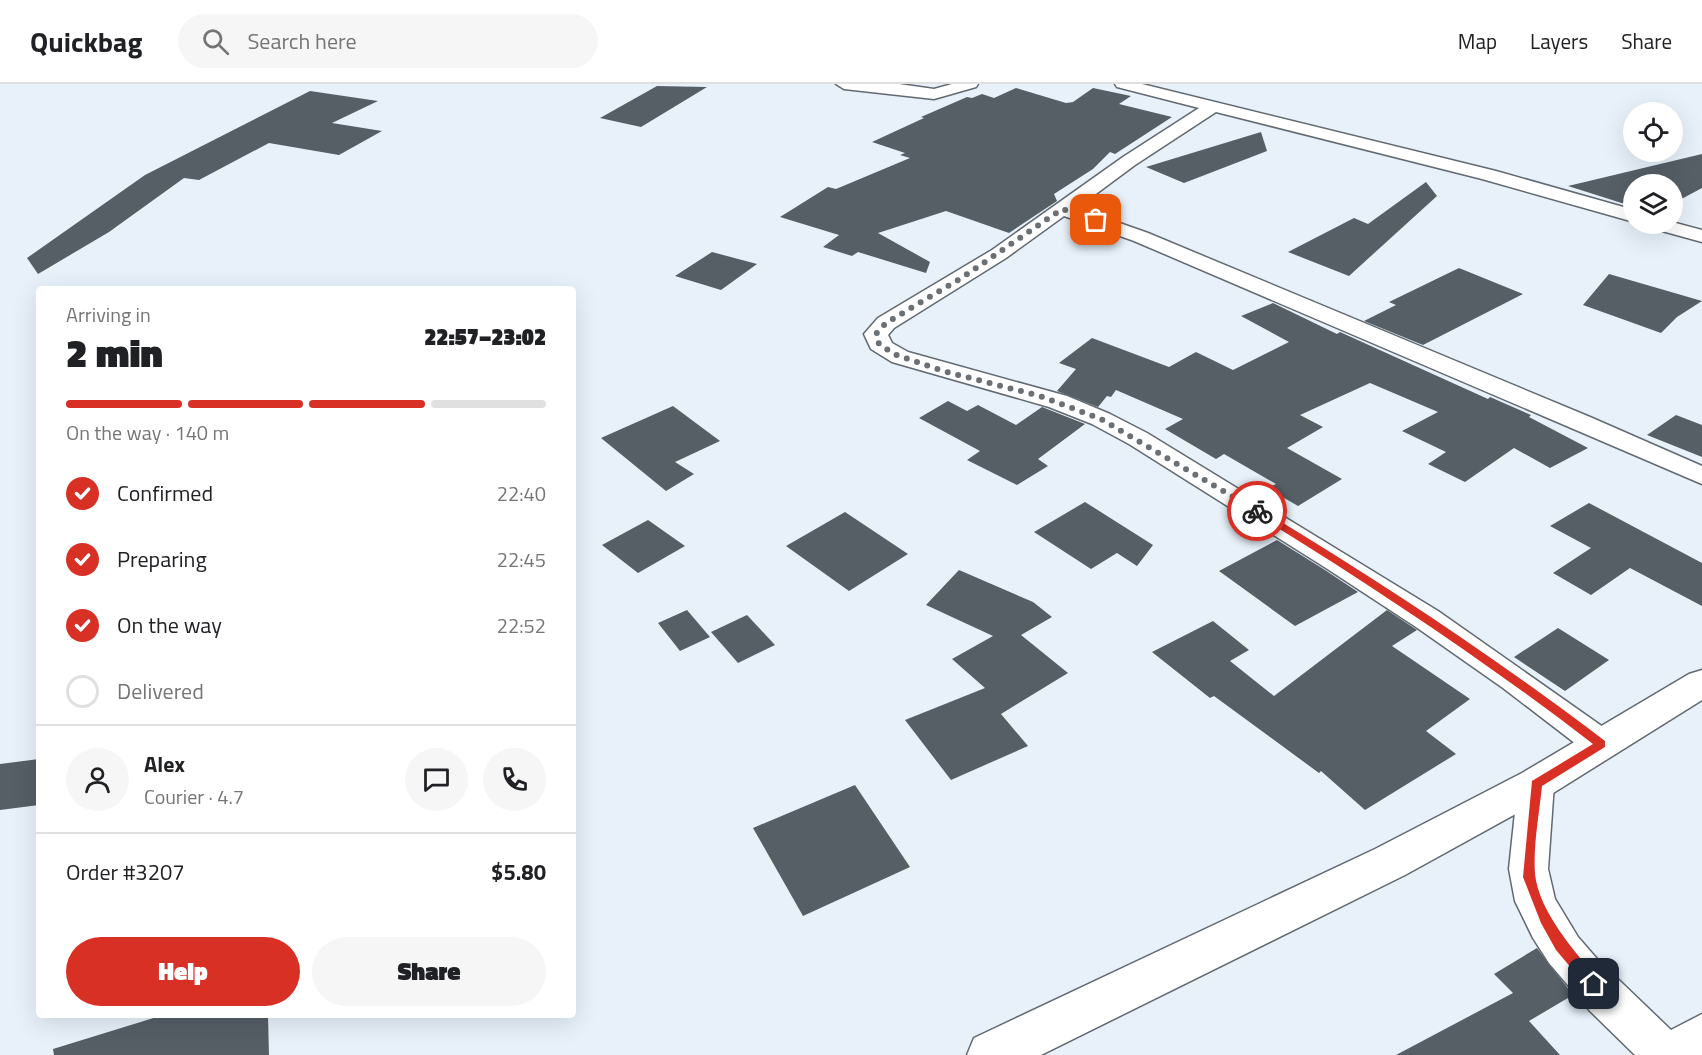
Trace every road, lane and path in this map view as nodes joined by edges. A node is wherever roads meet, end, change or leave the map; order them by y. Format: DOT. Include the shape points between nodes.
graph roads {
  1 [pos="844,84"];
  2 [pos="970,84"];
  3 [pos="1123,84"];
  4 [pos="1212,106"];
  5 [pos="1062,209"];
  6 [pos="1623,213"];
  7 [pos="1683,231"];
  8 [pos="1702,236"];
  9 [pos="1702,476"];
  10 [pos="1702,683"];
  11 [pos="1601,744"];
  12 [pos="1536,784"];
  13 [pos="1702,1035"];
  14 [pos="991,1055"];
  15 [pos="1667,1055"];
  16 [pos="1671,1055"];
  1 -- 2 [label="street" via="934,94"];
  3 -- 4 [label="street"];
  4 -- 5 [label="street"];
  4 -- 6 [label="street" via="1490,175"];
  5 -- 9 [label="street" via="1141,237"];
  5 -- 11 [label="street" via="886,323 876,334 879,344 894,354 1040,396 1112,424 1373,582"];
  7 -- 8 [label="street"];
  10 -- 11 [label="highway"];
  11 -- 12 [label="highway"];
  12 -- 14 [label="highway" via="1390,862"];
  12 -- 15 [label="street" via="1529,877 1540,908 1560,946"];
  13 -- 16 [label="street"];
}
